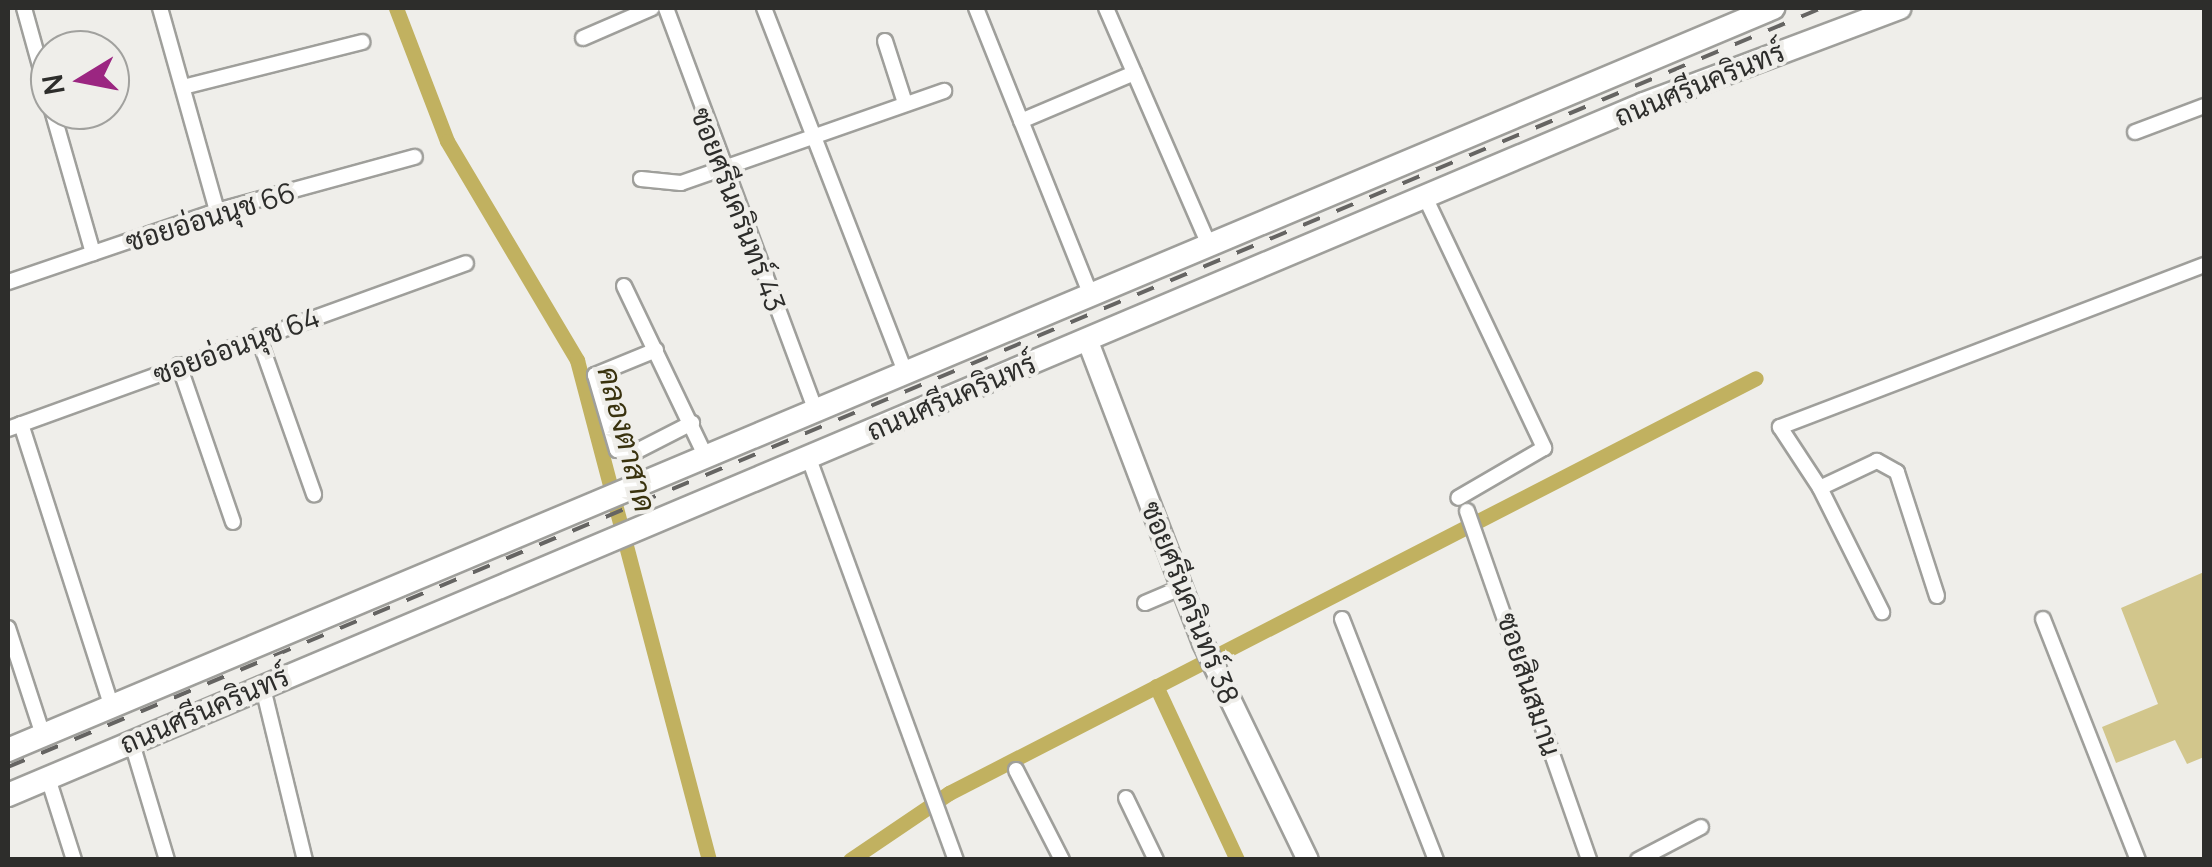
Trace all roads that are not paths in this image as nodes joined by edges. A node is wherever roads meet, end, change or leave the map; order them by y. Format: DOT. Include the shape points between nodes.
graph roads {
  1 [pos="160,8"];
  2 [pos="652,8"];
  3 [pos="666,8"];
  4 [pos="764,8"];
  5 [pos="978,8"];
  6 [pos="1106,8"];
  7 [pos="1773,8"];
  8 [pos="1900,8"];
  9 [pos="583,38"];
  10 [pos="362,42"];
  11 [pos="885,42"];
  12 [pos="1134,73"];
  13 [pos="183,88"];
  14 [pos="944,90"];
  15 [pos="906,103"];
  16 [pos="2204,107"];
  17 [pos="1022,121"];
  18 [pos="58,130"];
  19 [pos="812,132"];
  20 [pos="2135,132"];
  21 [pos="415,156"];
  22 [pos="721,168"];
  23 [pos="641,179"];
  24 [pos="1425,197"];
  25 [pos="217,211"];
  26 [pos="1209,245"];
  27 [pos="92,254"];
  28 [pos="466,263"];
  29 [pos="2204,265"];
  30 [pos="8,282"];
  31 [pos="624,286"];
  32 [pos="1091,295"];
  33 [pos="258,336"];
  34 [pos="1088,338"];
  35 [pos="656,350"];
  36 [pos="180,366"];
  37 [pos="905,372"];
  38 [pos="815,409"];
  39 [pos="692,423"];
  40 [pos="14,427"];
  41 [pos="704,455"];
  42 [pos="808,456"];
  43 [pos="1820,488"];
  44 [pos="314,494"];
  45 [pos="233,522"];
  46 [pos="1181,588"];
  47 [pos="1937,596"];
  48 [pos="1145,604"];
  49 [pos="1882,612"];
  50 [pos="1342,619"];
  51 [pos="2043,619"];
  52 [pos="8,628"];
  53 [pos="262,683"];
  54 [pos="112,708"];
  55 [pos="43,734"];
  56 [pos="131,740"];
  57 [pos="8,750"];
  58 [pos="1016,770"];
  59 [pos="48,778"];
  60 [pos="8,795"];
  61 [pos="1126,798"];
  62 [pos="1701,827"];
  63 [pos="74,860"];
  64 [pos="167,860"];
  65 [pos="305,860"];
  66 [pos="956,860"];
  67 [pos="1062,860"];
  68 [pos="1156,860"];
  69 [pos="1308,860"];
  70 [pos="1436,860"];
  71 [pos="1589,860"];
  72 [pos="1638,860"];
  73 [pos="2138,860"];
  1 -- 13 [label="street"];
  2 -- 9 [label="street"];
  3 -- 22 [label="street, ซอยศรีนครินทร์ 43"];
  4 -- 19 [label="street"];
  5 -- 17 [label="street"];
  6 -- 12 [label="street"];
  7 -- 26 [label="main road, ถนนศรีนครินทร์"];
  8 -- 24 [label="main road, ถนนศรีนครินทร์"];
  10 -- 13 [label="street"];
  11 -- 15 [label="street"];
  12 -- 17 [label="street"];
  12 -- 26 [label="street"];
  13 -- 25 [label="street"];
  14 -- 15 [label="street"];
  15 -- 19 [label="street"];
  16 -- 20 [label="street"];
  17 -- 32 [label="street"];
  18 -- 27 [label="street"];
  19 -- 22 [label="street"];
  19 -- 37 [label="street"];
  21 -- 25 [label="street, ซอยอ่อนนุช 66"];
  22 -- 23 [label="street" via="671,185"];
  22 -- 38 [label="street, ซอยศรีนครินทร์ 43"];
  24 -- 34 [label="main road, ถนนศรีนครินทร์"];
  24 -- 71 [label="street, ซอยสินสมาน" via="1544,448 1462,505 1478,534"];
  25 -- 27 [label="street, ซอยอ่อนนุช 66"];
  26 -- 32 [label="main road, ถนนศรีนครินทร์"];
  27 -- 30 [label="street, ซอยอ่อนนุช 66"];
  28 -- 33 [label="street, ซอยอ่อนนุช 64"];
  29 -- 43 [label="street" via="1780,427"];
  31 -- 35 [label="street"];
  32 -- 37 [label="main road, ถนนศรีนครินทร์"];
  33 -- 36 [label="street, ซอยอ่อนนุช 64"];
  33 -- 44 [label="street"];
  34 -- 42 [label="main road, ถนนศรีนครินทร์"];
  34 -- 46 [label="street, ซอยศรีนครินทร์ 38"];
  35 -- 39 [label="street"];
  35 -- 39 [label="street" via="594,375 617,450 637,451"];
  36 -- 40 [label="street, ซอยอ่อนนุช 64"];
  36 -- 45 [label="street"];
  37 -- 38 [label="main road, ถนนศรีนครินทร์"];
  38 -- 41 [label="main road, ถนนศรีนครินทร์"];
  39 -- 41 [label="street"];
  40 -- 54 [label="street"];
  41 -- 54 [label="main road, ถนนศรีนครินทร์"];
  42 -- 53 [label="main road, ถนนศรีนครินทร์"];
  42 -- 66 [label="street"];
  43 -- 47 [label="street" via="1877,461 1889,464"];
  43 -- 49 [label="street"];
  46 -- 48 [label="street"];
  46 -- 69 [label="street, ซอยศรีนครินทร์ 38"];
  50 -- 70 [label="street"];
  51 -- 73 [label="street"];
  52 -- 55 [label="street"];
  53 -- 56 [label="main road, ถนนศรีนครินทร์"];
  53 -- 65 [label="street"];
  54 -- 55 [label="main road, ถนนศรีนครินทร์"];
  55 -- 57 [label="main road, ถนนศรีนครินทร์"];
  56 -- 59 [label="main road, ถนนศรีนครินทร์"];
  56 -- 64 [label="street"];
  58 -- 67 [label="street"];
  59 -- 60 [label="main road, ถนนศรีนครินทร์"];
  59 -- 63 [label="street"];
  61 -- 68 [label="street"];
  62 -- 72 [label="street"];
}
